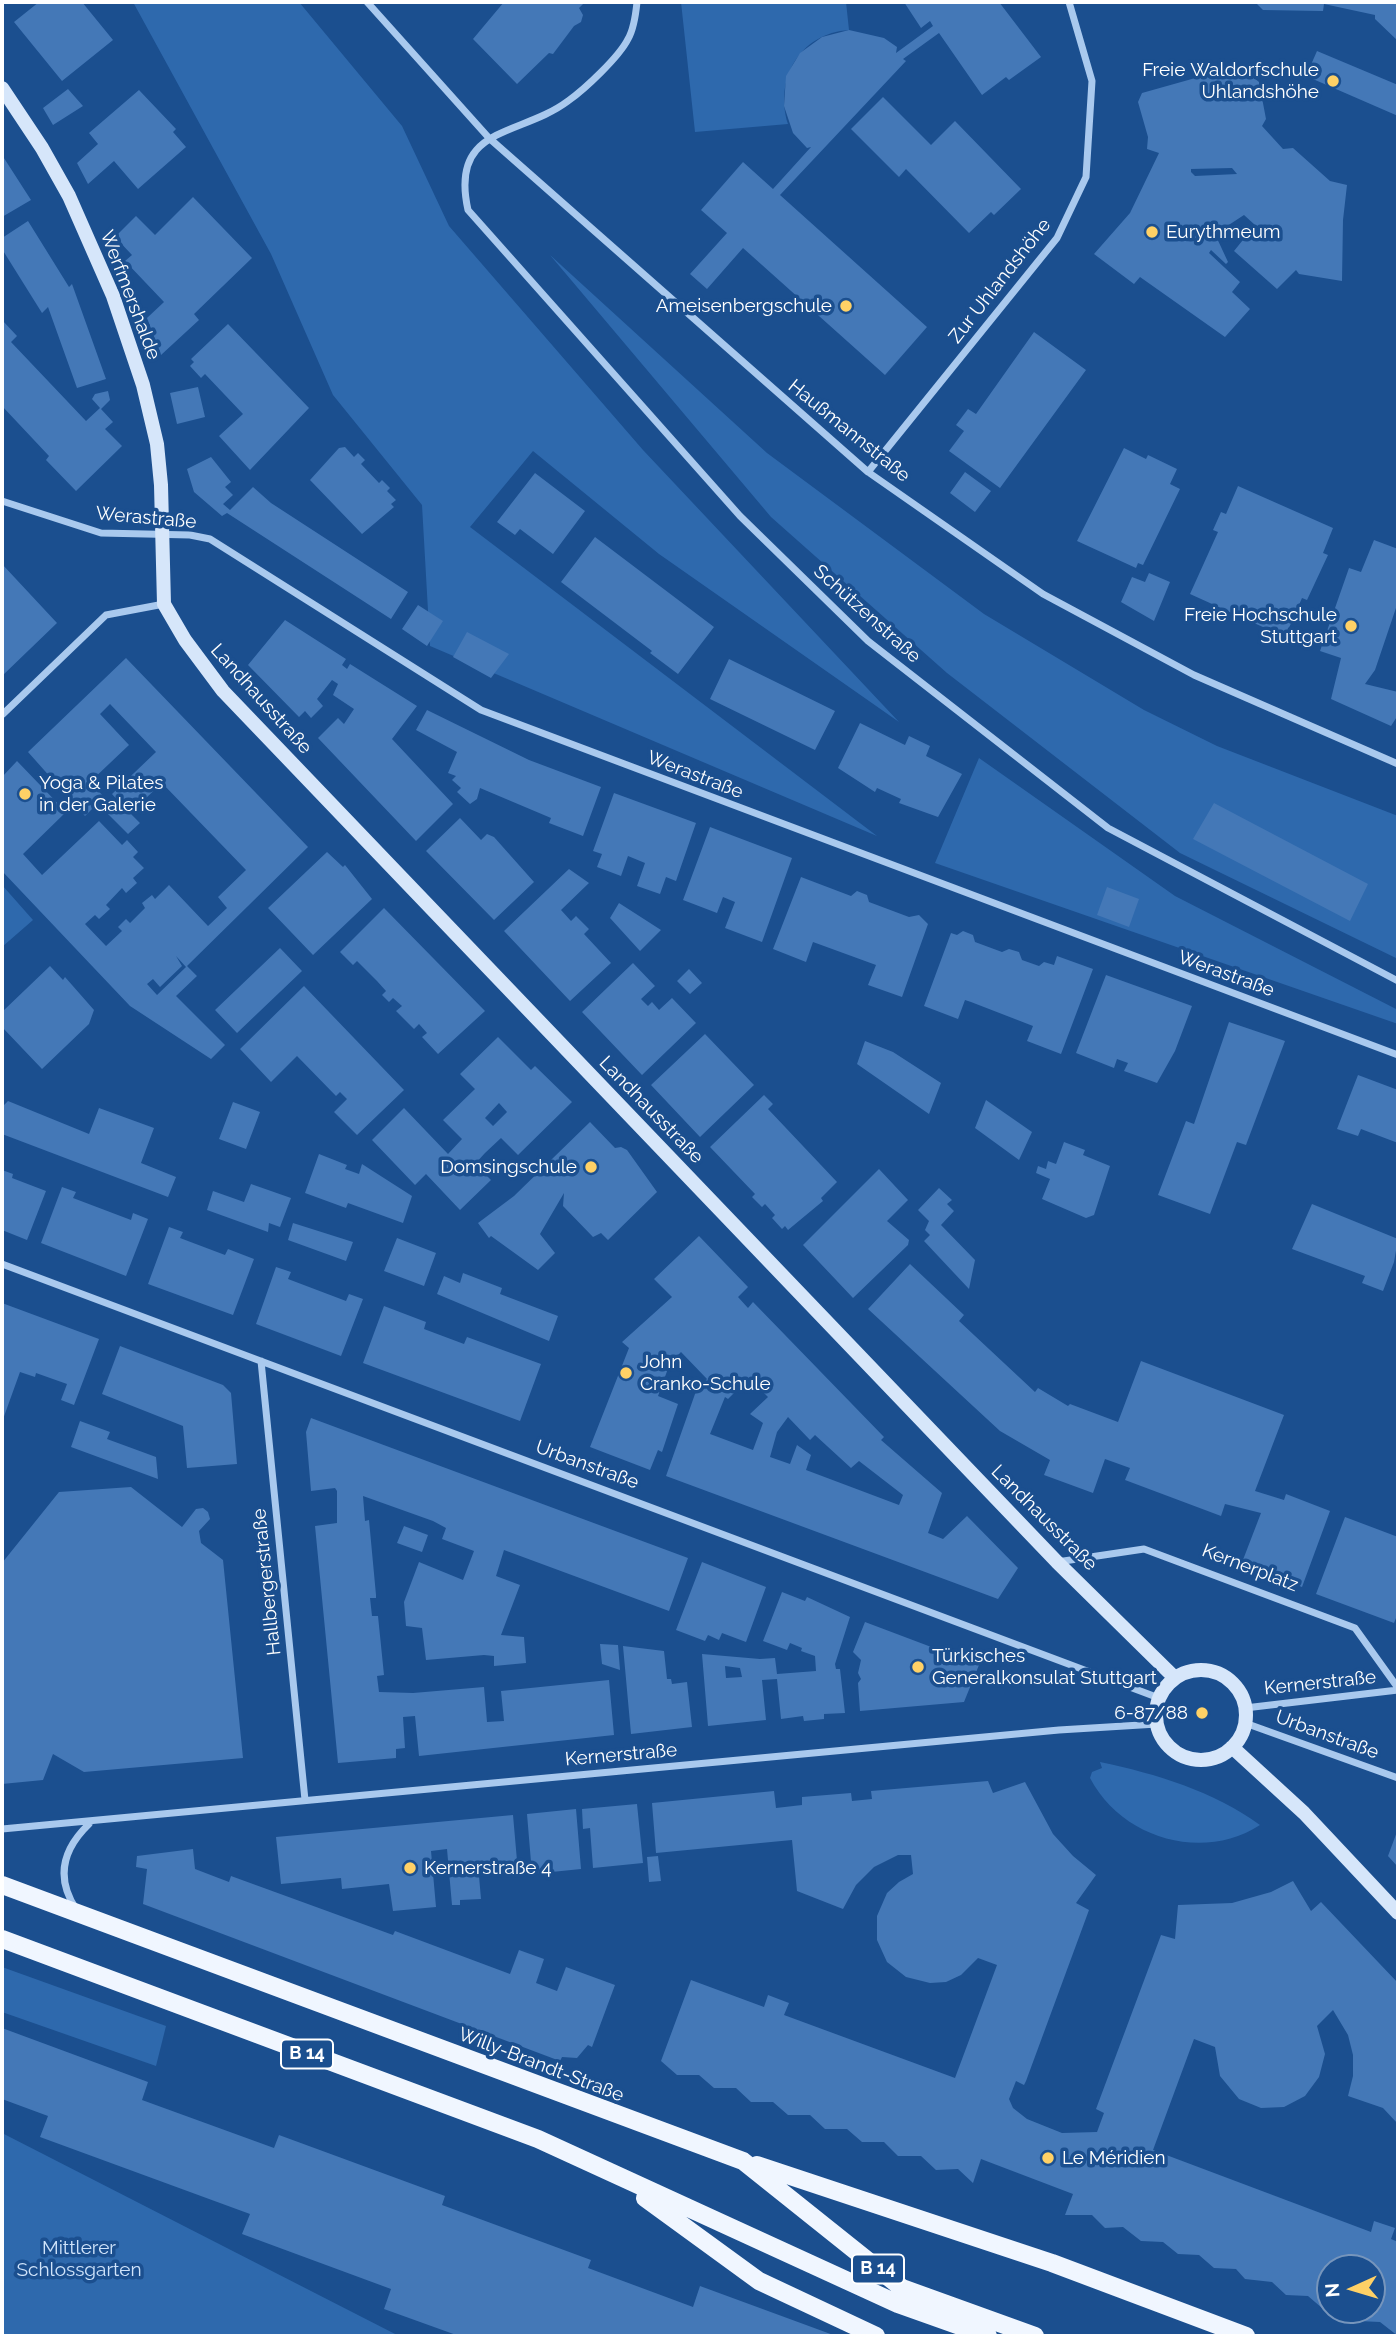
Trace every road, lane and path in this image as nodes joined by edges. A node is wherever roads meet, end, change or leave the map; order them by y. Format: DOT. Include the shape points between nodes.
graph roads {
  1 [pos="367,2"];
  2 [pos="637,2"];
  3 [pos="1069,2"];
  4 [pos="2,89"];
  5 [pos="489,138"];
  6 [pos="868,472"];
  7 [pos="2,501"];
  8 [pos="162,535"];
  9 [pos="164,604"];
  10 [pos="3,714"];
  11 [pos="1398,764"];
  12 [pos="1398,981"];
  13 [pos="1398,1055"];
  14 [pos="2,1264"];
  15 [pos="261,1361"];
  16 [pos="1057,1562"];
  17 [pos="1175,1678"];
  18 [pos="1398,1689"];
  19 [pos="1159,1698"];
  20 [pos="1245,1707"];
  21 [pos="1245,1723"];
  22 [pos="1157,1724"];
  23 [pos="1232,1747"];
  24 [pos="1398,1778"];
  25 [pos="305,1800"];
  26 [pos="89,1823"];
  27 [pos="2,1829"];
  28 [pos="2,1885"];
  29 [pos="79,1912"];
  30 [pos="1398,1913"];
  31 [pos="2,1939"];
  32 [pos="744,2161"];
  33 [pos="611,2173"];
  34 [pos="876,2336"];
  35 [pos="989,2336"];
  36 [pos="1035,2336"];
  37 [pos="1245,2336"];
  1 -- 5 [label="street, Haußmannstraße"];
  2 -- 5 [label="street" via="629,39 567,102"];
  3 -- 6 [label="street, Zur Uhlandshöhe" via="1092,80 1086,177 1057,238"];
  4 -- 8 [label="street, Werfmershalde" via="69,196 113,296 144,385 157,444"];
  5 -- 6 [label="street, Haußmannstraße"];
  5 -- 12 [label="street, Schützenstraße" via="467,165 463,185 468,210 740,516 868,641 1108,828"];
  6 -- 11 [label="street, Haußmannstraße" via="1043,594 1194,675"];
  7 -- 8 [label="street, Werastraße" via="101,533"];
  8 -- 9 [label="street, Landhausstraße"];
  8 -- 13 [label="street, Werastraße" via="210,539 481,710"];
  9 -- 10 [label="street" via="106,615"];
  9 -- 16 [label="street, Landhausstraße" via="223,691"];
  14 -- 15 [label="street, Urbanstraße"];
  15 -- 19 [label="street, Urbanstraße"];
  15 -- 25 [label="street, Hallbergerstraße"];
  16 -- 17 [label="street, Landhausstraße"];
  16 -- 18 [label="street, Kernerplatz" via="1144,1549 1354,1628"];
  17 -- 19 [label="street"];
  17 -- 20 [label="street" via="1203,1670 1218,1674 1231,1681"];
  18 -- 20 [label="street, Kernerstraße"];
  19 -- 22 [label="street"];
  20 -- 21 [label="street"];
  21 -- 23 [label="street"];
  21 -- 24 [label="street, Urbanstraße"];
  22 -- 23 [label="street" via="1162,1737 1181,1756 1208,1760"];
  22 -- 25 [label="street, Kernerstraße"];
  23 -- 30 [label="street" via="1304,1813"];
  25 -- 26 [label="street, Kernerstraße"];
  26 -- 27 [label="street, Kernerstraße"];
  26 -- 29 [label="street" via="73,1840 64,1863 67,1893"];
  28 -- 29 [label="main road, Willy-Brandt-Straße / B 14"];
  29 -- 32 [label="main road, Willy-Brandt-Straße / B 14"];
  31 -- 33 [label="main road, B 14" via="538,2139"];
  32 -- 36 [label="main road, Willy-Brandt-Straße / B 14" via="902,2288"];
  32 -- 37 [label="main road" via="1052,2263"];
  33 -- 34 [label="main road" via="760,2281"];
  33 -- 35 [label="main road, B 14" via="898,2304"];
}
